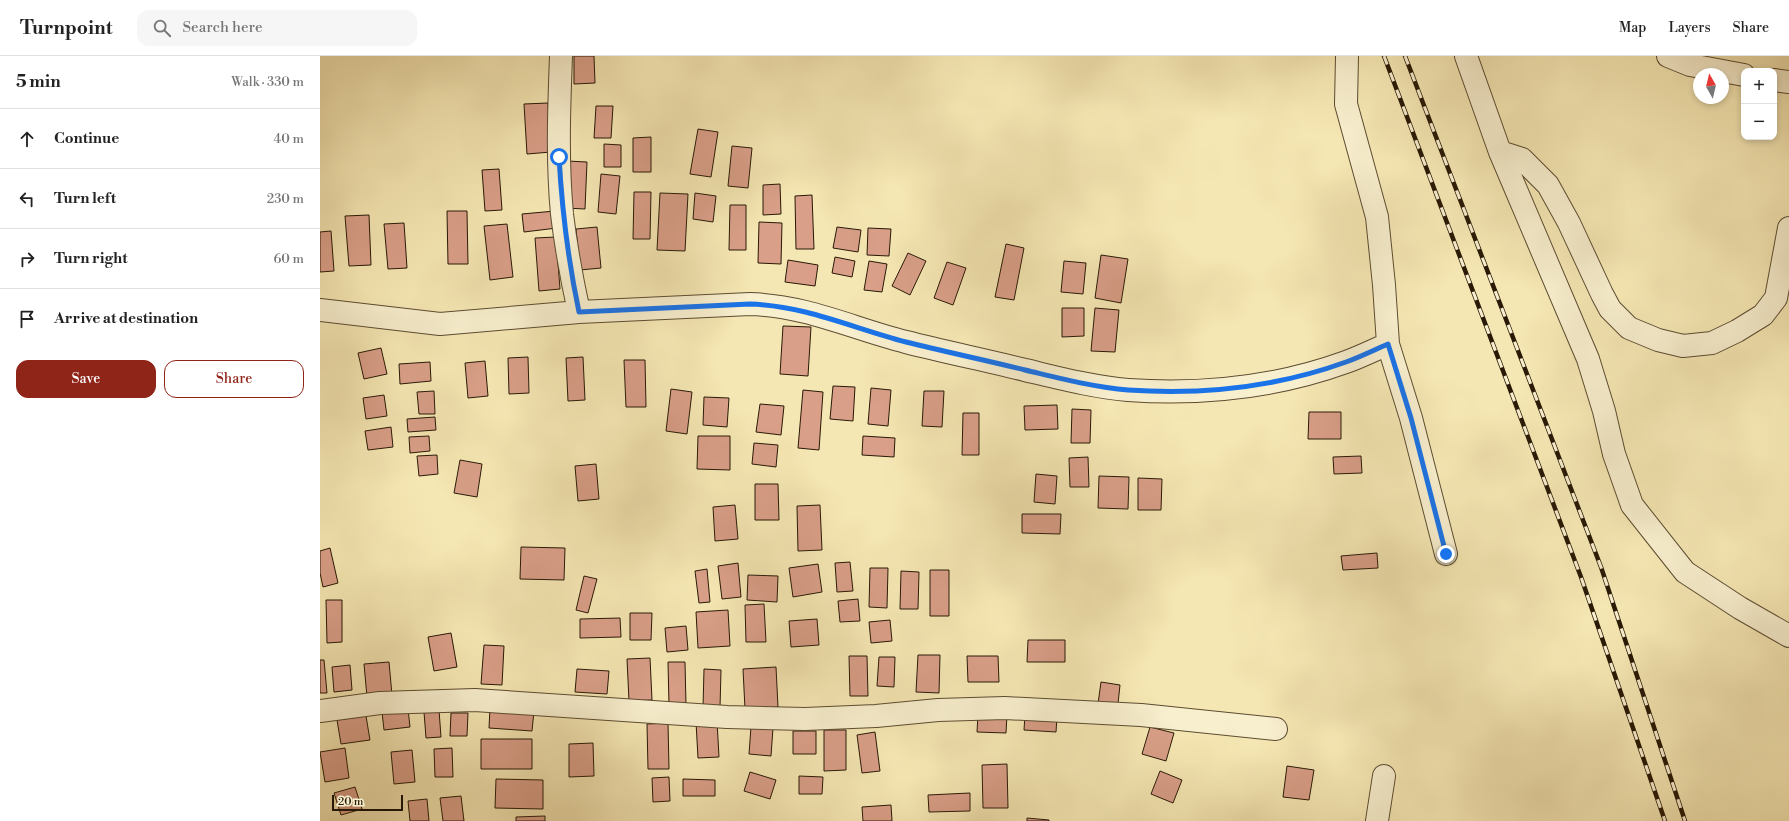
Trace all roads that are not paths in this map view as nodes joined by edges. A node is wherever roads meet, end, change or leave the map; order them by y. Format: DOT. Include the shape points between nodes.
graph roads {
  1 [pos="561,56"];
  2 [pos="1347,56"];
  3 [pos="1466,56"];
  4 [pos="1668,56"];
  5 [pos="1741,75"];
  6 [pos="1777,80"];
  7 [pos="1789,82"];
  8 [pos="1500,152"];
  9 [pos="1789,228"];
  10 [pos="320,310"];
  11 [pos="579,312"];
  12 [pos="1388,344"];
  13 [pos="1446,554"];
  14 [pos="1789,636"];
  15 [pos="320,711"];
  16 [pos="1276,728"];
  17 [pos="1384,776"];
  18 [pos="1377,821"];
  1 -- 11 [label="street" via="559,157 562,213"];
  2 -- 12 [label="street" via="1346,104 1377,217"];
  3 -- 8 [label="street"];
  4 -- 5 [label="street" via="1690,65"];
  6 -- 7 [label="street"];
  8 -- 9 [label="street" via="1522,159 1548,185 1610,309 1629,328 1658,340 1683,346 1712,343 1763,315 1776,298"];
  8 -- 14 [label="street" via="1588,359 1614,454 1632,505 1685,572"];
  10 -- 11 [label="street" via="440,324"];
  11 -- 12 [label="street" via="774,304 824,316 904,341 1080,383 1127,390 1174,392 1259,384 1301,375 1346,362"];
  12 -- 13 [label="street" via="1411,418"];
  15 -- 16 [label="street" via="380,704 475,700 727,717 805,719 1005,708 1141,715"];
  17 -- 18 [label="street"];
}
